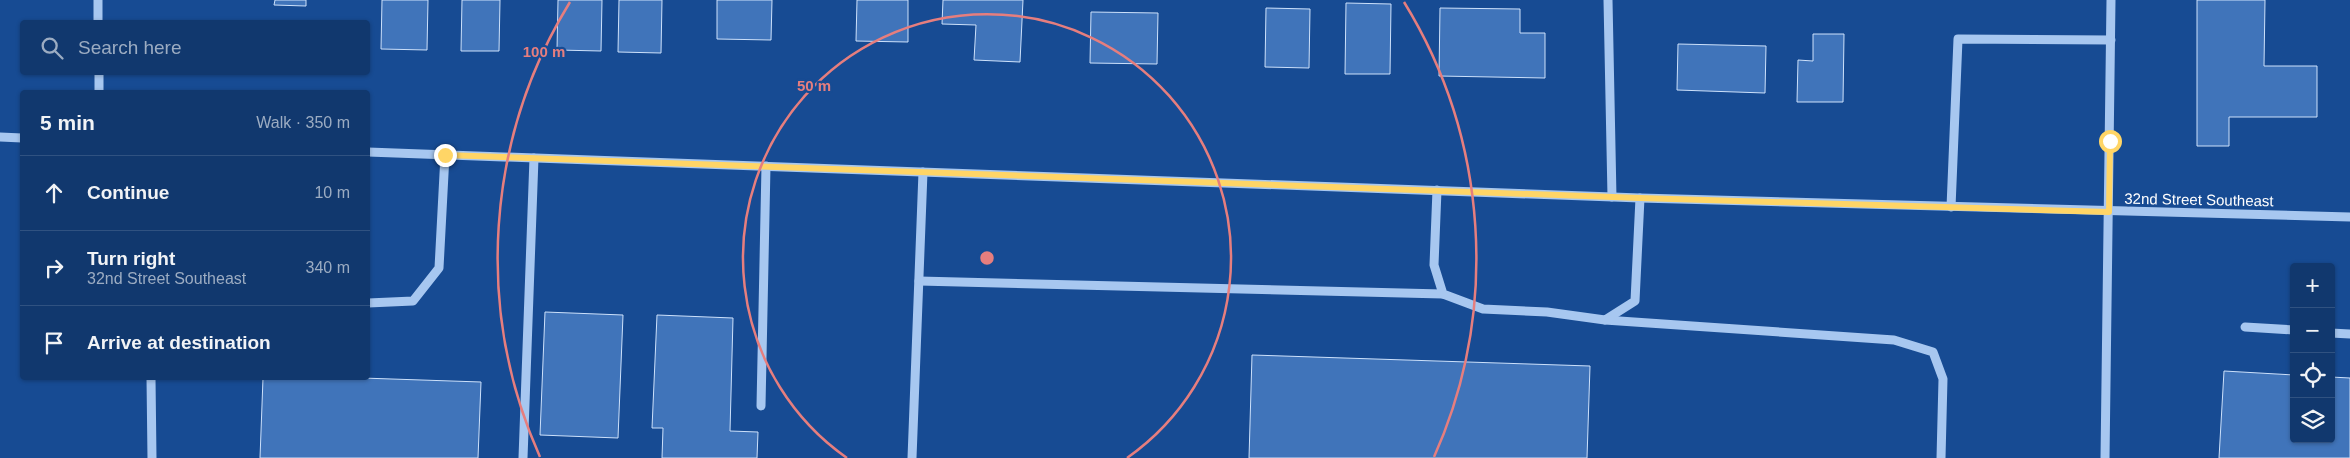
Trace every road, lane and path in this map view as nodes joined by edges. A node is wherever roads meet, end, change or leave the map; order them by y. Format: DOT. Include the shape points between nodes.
graph roads {
  1 [pos="98,0"];
  2 [pos="1608,0"];
  3 [pos="2111,0"];
  4 [pos="98,20"];
  5 [pos="2111,40"];
  6 [pos="99,75"];
  7 [pos="100,90"];
  8 [pos="0,136"];
  9 [pos="20,138"];
  10 [pos="370,152"];
  11 [pos="445,155"];
  12 [pos="534,158"];
  13 [pos="766,166"];
  14 [pos="923,172"];
  15 [pos="1437,190"];
  16 [pos="1612,197"];
  17 [pos="1640,198"];
  18 [pos="1951,207"];
  19 [pos="2109,212"];
  20 [pos="2350,217"];
  21 [pos="918,281"];
  22 [pos="1443,294"];
  23 [pos="370,303"];
  24 [pos="1605,320"];
  25 [pos="2245,327"];
  26 [pos="2290,330"];
  27 [pos="2335,333"];
  28 [pos="2350,334"];
  29 [pos="151,380"];
  30 [pos="761,406"];
  31 [pos="152,458"];
  32 [pos="523,458"];
  33 [pos="912,458"];
  34 [pos="1940,458"];
  35 [pos="2106,458"];
  1 -- 4 [label="street"];
  2 -- 16 [label="street"];
  3 -- 5 [label="street"];
  5 -- 18 [label="street" via="1958,39"];
  5 -- 19 [label="street"];
  6 -- 7 [label="street"];
  8 -- 9 [label="street"];
  10 -- 11 [label="street, 32nd Street Southeast"];
  11 -- 12 [label="street, 32nd Street Southeast"];
  11 -- 23 [label="street" via="439,268 413,301"];
  12 -- 13 [label="street, 32nd Street Southeast"];
  12 -- 32 [label="street"];
  13 -- 14 [label="street, 32nd Street Southeast"];
  13 -- 30 [label="street"];
  14 -- 15 [label="street, 32nd Street Southeast"];
  14 -- 21 [label="street"];
  15 -- 16 [label="street, 32nd Street Southeast"];
  15 -- 22 [label="street" via="1434,265"];
  16 -- 17 [label="street, 32nd Street Southeast"];
  17 -- 18 [label="street, 32nd Street Southeast"];
  17 -- 24 [label="street" via="1635,301"];
  18 -- 19 [label="street, 32nd Street Southeast"];
  19 -- 20 [label="street, 32nd Street Southeast"];
  19 -- 35 [label="street"];
  21 -- 22 [label="street"];
  21 -- 33 [label="street"];
  22 -- 24 [label="street" via="1483,309 1547,312"];
  24 -- 34 [label="street" via="1894,340 1933,352 1943,379"];
  25 -- 26 [label="street"];
  27 -- 28 [label="street"];
  29 -- 31 [label="street"];
}
